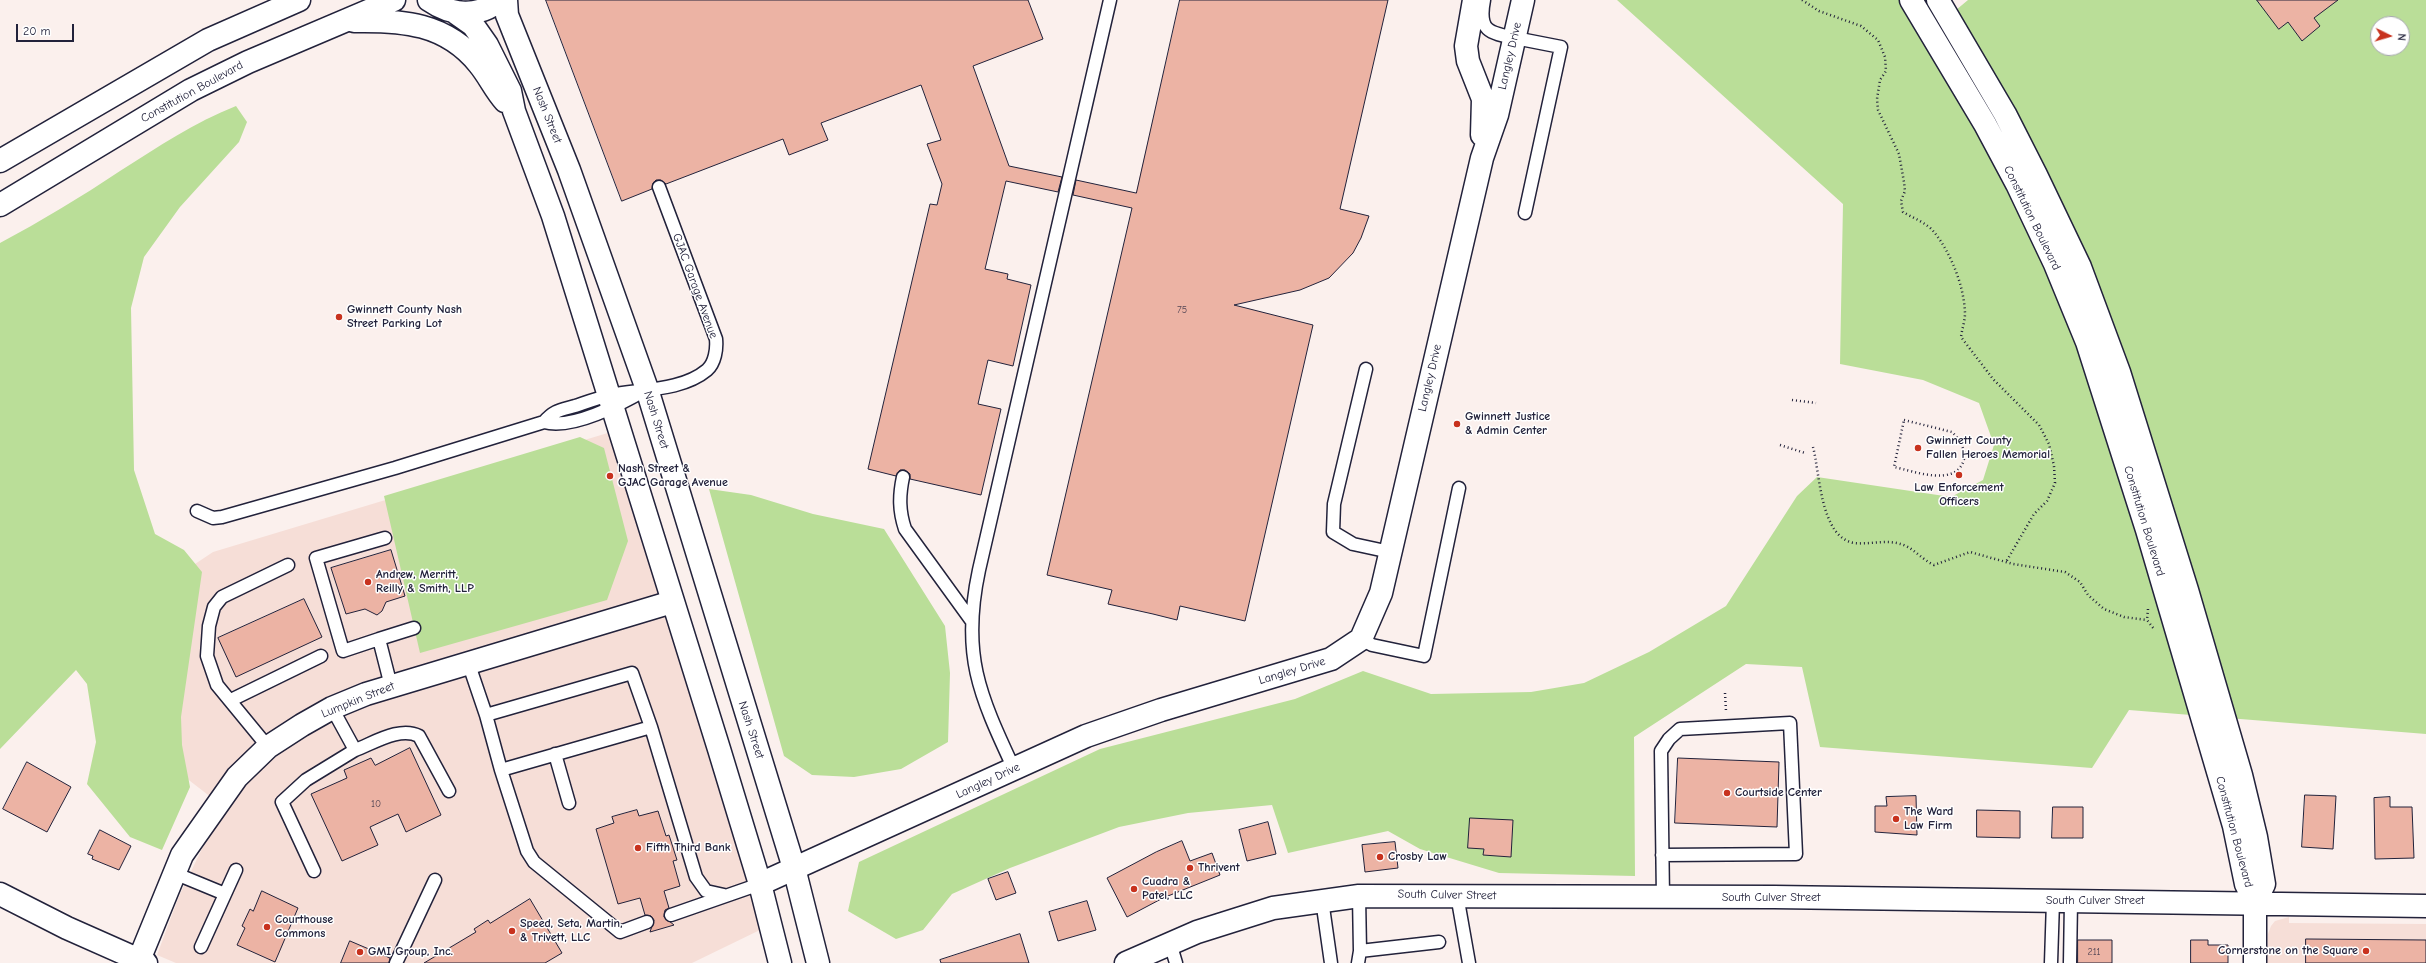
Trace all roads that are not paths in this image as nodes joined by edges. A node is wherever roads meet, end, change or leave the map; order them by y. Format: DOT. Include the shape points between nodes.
graph roads {
  1 [pos="298,0"];
  2 [pos="394,0"];
  3 [pos="429,0"];
  4 [pos="500,0"];
  5 [pos="506,0"];
  6 [pos="1110,0"];
  7 [pos="1474,0"];
  8 [pos="1484,0"];
  9 [pos="1523,0"];
  10 [pos="1911,0"];
  11 [pos="1938,0"];
  12 [pos="456,13"];
  13 [pos="345,22"];
  14 [pos="1514,38"];
  15 [pos="514,111"];
  16 [pos="1482,158"];
  17 [pos="0,161"];
  18 [pos="659,187"];
  19 [pos="0,205"];
  20 [pos="1525,213"];
  21 [pos="1366,369"];
  22 [pos="647,389"];
  23 [pos="611,402"];
  24 [pos="903,477"];
  25 [pos="1459,488"];
  26 [pos="197,511"];
  27 [pos="385,538"];
  28 [pos="1390,552"];
  29 [pos="288,565"];
  30 [pos="672,602"];
  31 [pos="971,620"];
  32 [pos="414,628"];
  33 [pos="379,639"];
  34 [pos="1361,639"];
  35 [pos="321,656"];
  36 [pos="468,662"];
  37 [pos="391,686"];
  38 [pos="230,700"];
  39 [pos="332,708"];
  40 [pos="486,715"];
  41 [pos="651,727"];
  42 [pos="268,747"];
  43 [pos="355,750"];
  44 [pos="555,754"];
  45 [pos="1014,769"];
  46 [pos="501,770"];
  47 [pos="449,791"];
  48 [pos="568,803"];
  49 [pos="1662,855"];
  50 [pos="794,868"];
  51 [pos="236,870"];
  52 [pos="314,871"];
  53 [pos="174,873"];
  54 [pos="435,880"];
  55 [pos="760,884"];
  56 [pos="0,894"];
  57 [pos="225,894"];
  58 [pos="724,895"];
  59 [pos="1457,895"];
  60 [pos="1359,896"];
  61 [pos="1663,898"];
  62 [pos="1322,900"];
  63 [pos="2062,901"];
  64 [pos="2255,902"];
  65 [pos="2426,906"];
  66 [pos="671,915"];
  67 [pos="647,922"];
  68 [pos="1439,942"];
  69 [pos="201,947"];
  70 [pos="1173,953"];
  71 [pos="1359,957"];
  72 [pos="141,962"];
  73 [pos="396,963"];
  74 [pos="780,963"];
  75 [pos="818,963"];
  76 [pos="1126,963"];
  77 [pos="1331,963"];
  78 [pos="1470,963"];
  79 [pos="2051,963"];
  80 [pos="2070,963"];
  81 [pos="2255,963"];
  1 -- 17 [label="street" via="208,40"];
  2 -- 13 [label="street, Constitution Boulevard"];
  3 -- 12 [label="street" via="441,8"];
  4 -- 12 [label="street" via="491,7 474,13"];
  5 -- 22 [label="street, Nash Street" via="507,15 569,170"];
  6 -- 31 [label="lane" via="979,570"];
  7 -- 16 [label="street, Langley Drive" via="1466,46 1468,61 1483,98"];
  8 -- 14 [label="lane" via="1482,17 1489,31 1495,35"];
  9 -- 14 [label="street, Langley Drive"];
  10 -- 64 [label="street, Constitution Boulevard" via="1985,124 2017,184 2088,342 2147,530 2234,826 2246,884"];
  11 -- 64 [label="street, Constitution Boulevard" via="2004,114 2039,182 2080,267 2119,372 2185,582 2241,775 2264,884"];
  12 -- 15 [label="street" via="473,26 488,45 510,90"];
  13 -- 15 [label="street" via="409,22 436,30 479,63 497,92"];
  13 -- 19 [label="street, Constitution Boulevard" via="248,62 191,90"];
  14 -- 16 [label="street, Langley Drive" via="1497,114"];
  14 -- 20 [label="lane" via="1561,47"];
  15 -- 23 [label="street" via="552,216"];
  16 -- 28 [label="street, Langley Drive"];
  18 -- 22 [label="lane, GJAC Garage Avenue" via="716,339 717,349 708,369 697,377 674,385"];
  21 -- 28 [label="lane" via="1334,504 1333,532 1353,544"];
  22 -- 23 [label="lane, GJAC Garage Avenue"];
  22 -- 50 [label="street, Nash Street"];
  23 -- 26 [label="lane, GJAC Garage Avenue" via="556,425 544,422 395,468 222,516 213,518"];
  23 -- 30 [label="street"];
  24 -- 31 [label="lane" via="899,495 900,515 905,529"];
  25 -- 34 [label="lane" via="1424,656 1372,645"];
  27 -- 33 [label="lane" via="316,558 343,651"];
  28 -- 34 [label="street, Langley Drive" via="1375,610"];
  29 -- 38 [label="lane" via="222,597 214,607 209,626 207,656 217,685"];
  30 -- 36 [label="street, Lumpkin Street"];
  30 -- 55 [label="street"];
  31 -- 45 [label="lane" via="974,666 980,690"];
  32 -- 33 [label="lane"];
  33 -- 37 [label="lane"];
  34 -- 45 [label="street, Langley Drive" via="1331,659 1131,720 1086,736"];
  35 -- 38 [label="lane"];
  36 -- 37 [label="street, Lumpkin Street"];
  36 -- 40 [label="lane"];
  37 -- 39 [label="street, Lumpkin Street"];
  38 -- 42 [label="lane"];
  39 -- 42 [label="street, Lumpkin Street"];
  39 -- 43 [label="lane"];
  40 -- 41 [label="lane" via="632,673"];
  40 -- 46 [label="lane"];
  41 -- 44 [label="lane"];
  41 -- 58 [label="lane" via="696,877 706,891"];
  42 -- 53 [label="street, Lumpkin Street" via="237,777 182,855"];
  43 -- 47 [label="lane" via="401,733 411,732 419,736"];
  43 -- 52 [label="lane" via="306,780 282,802"];
  44 -- 46 [label="lane"];
  44 -- 48 [label="lane"];
  45 -- 50 [label="street, Langley Drive"];
  46 -- 67 [label="lane" via="527,851 534,862 620,932"];
  49 -- 49 [label="lane" via="1662,751 1669,738 1680,729 1790,723 1796,854"];
  49 -- 61 [label="lane"];
  50 -- 55 [label="street, Langley Drive"];
  50 -- 75 [label="street, Nash Street"];
  51 -- 57 [label="lane"];
  53 -- 57 [label="lane"];
  53 -- 72 [label="street, Lumpkin Street"];
  54 -- 73 [label="lane"];
  55 -- 58 [label="lane"];
  55 -- 74 [label="street"];
  56 -- 72 [label="street"];
  57 -- 69 [label="lane"];
  58 -- 66 [label="lane"];
  59 -- 60 [label="street, South Culver Street"];
  59 -- 61 [label="street, South Culver Street"];
  59 -- 78 [label="lane"];
  60 -- 62 [label="street, South Culver Street"];
  60 -- 71 [label="lane"];
  61 -- 63 [label="street, South Culver Street"];
  62 -- 70 [label="street, South Culver Street" via="1273,908 1197,932"];
  62 -- 77 [label="lane"];
  63 -- 64 [label="street, South Culver Street"];
  63 -- 79 [label="lane"];
  63 -- 80 [label="lane"];
  64 -- 65 [label="street, South Culver Street"];
  64 -- 81 [label="street"];
  68 -- 71 [label="lane"];
  70 -- 76 [label="street, South Culver Street"];
}
